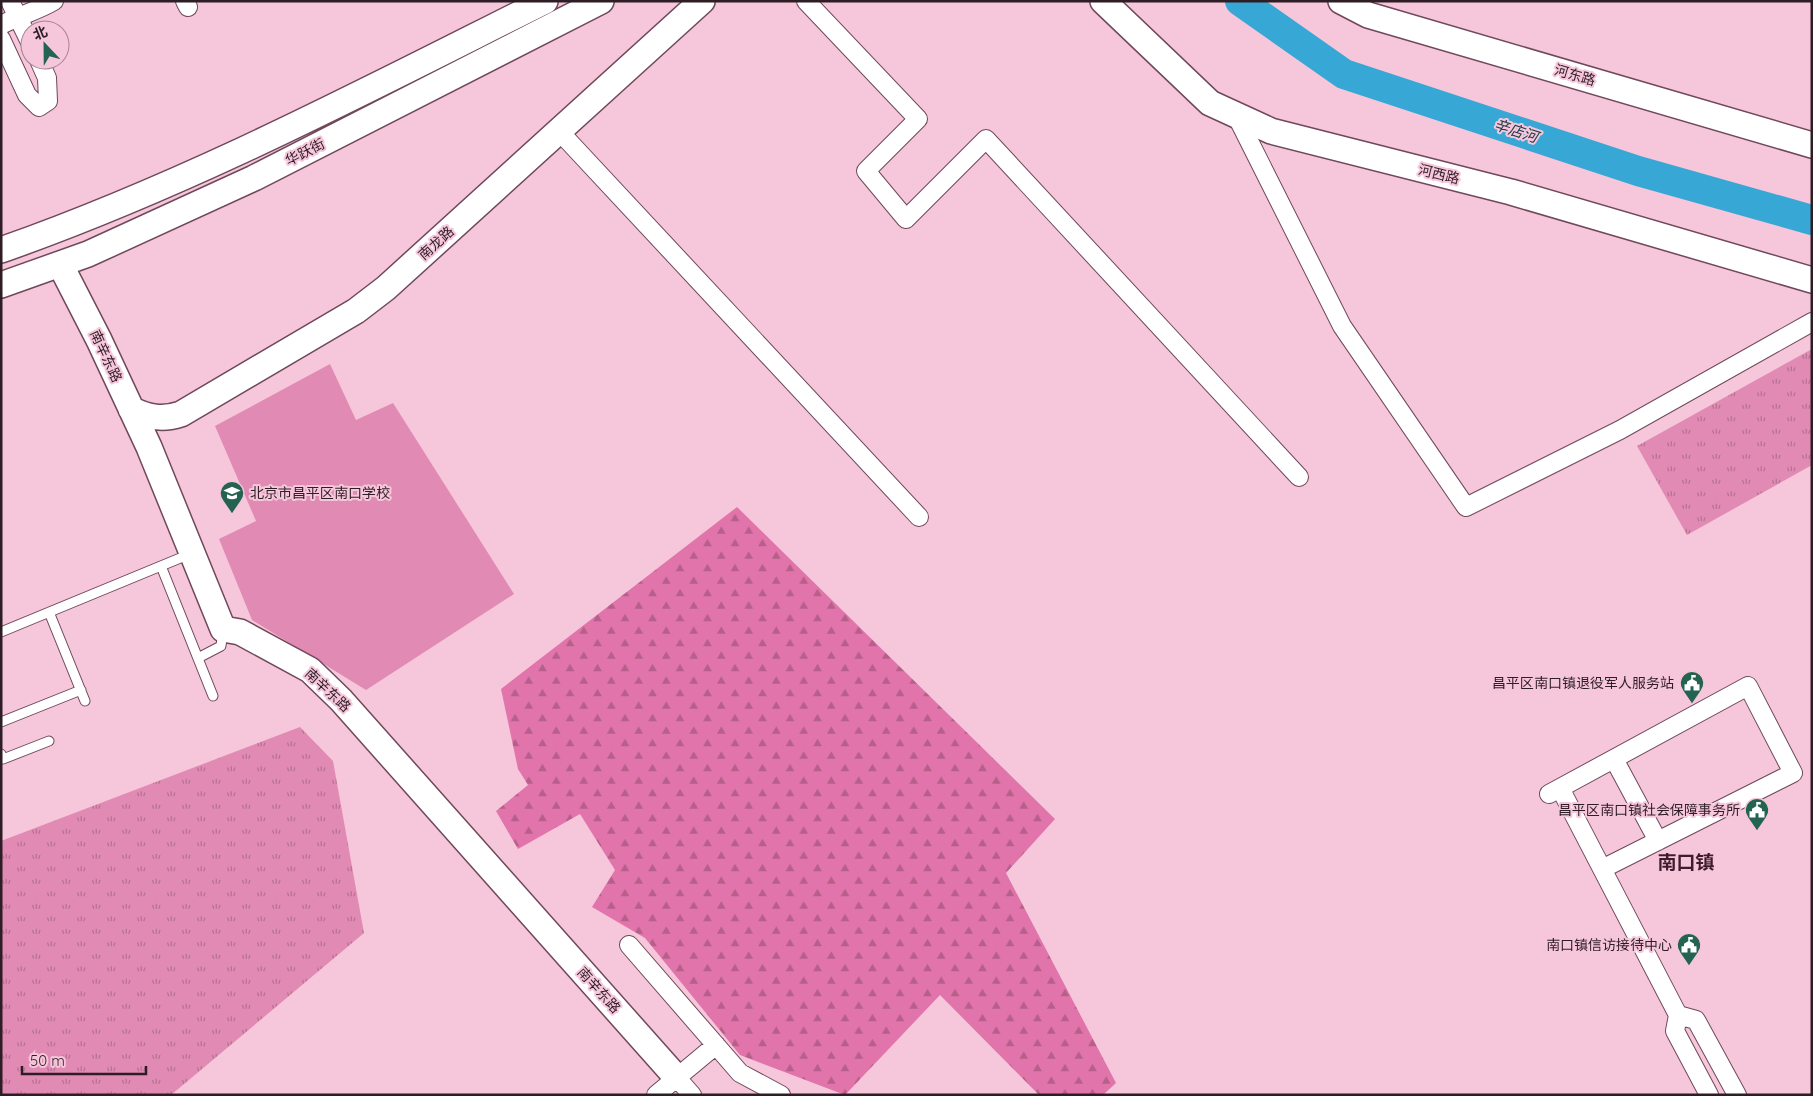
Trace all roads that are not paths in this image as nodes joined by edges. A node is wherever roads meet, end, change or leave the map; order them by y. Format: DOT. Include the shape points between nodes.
graph roads {
  1 [pos="54,1"];
  2 [pos="545,1"];
  3 [pos="601,1"];
  4 [pos="702,1"];
  5 [pos="806,1"];
  6 [pos="1103,1"];
  7 [pos="1341,1"];
  8 [pos="14,9"];
  9 [pos="20,21"];
  10 [pos="1,25"];
  11 [pos="1,39"];
  12 [pos="44,70"];
  13 [pos="1236,115"];
  14 [pos="559,131"];
  15 [pos="1812,144"];
  16 [pos="1,250"];
  17 [pos="60,264"];
  18 [pos="1812,280"];
  19 [pos="1,284"];
  20 [pos="1812,322"];
  21 [pos="131,410"];
  22 [pos="1299,477"];
  23 [pos="919,517"];
  24 [pos="192,553"];
  25 [pos="161,566"];
  26 [pos="49,612"];
  27 [pos="224,628"];
  28 [pos="1,632"];
  29 [pos="198,658"];
  30 [pos="80,690"];
  31 [pos="213,696"];
  32 [pos="85,701"];
  33 [pos="1,722"];
  34 [pos="49,741"];
  35 [pos="1,754"];
  36 [pos="1614,758"];
  37 [pos="1658,841"];
  38 [pos="1602,869"];
  39 [pos="629,946"];
  40 [pos="1678,1015"];
  41 [pos="716,1045"];
  42 [pos="684,1086"];
  43 [pos="656,1095"];
  44 [pos="781,1095"];
  45 [pos="1708,1095"];
  46 [pos="1737,1095"];
  1 -- 8 [label="street" via="41,8"];
  2 -- 16 [label="street, 华跃街" via="249,148 67,227"];
  3 -- 17 [label="street, 华跃街" via="254,178"];
  4 -- 14 [label="street, 南龙路"];
  5 -- 22 [label="street" via="918,119 866,171 906,219 986,139"];
  6 -- 13 [label="street, 河西路" via="1210,103"];
  7 -- 15 [label="street, 河东路" via="1368,15"];
  8 -- 9 [label="street"];
  8 -- 10 [label="street"];
  11 -- 12 [label="street" via="26,95 38,108 48,101 48,78"];
  13 -- 18 [label="street, 河西路" via="1271,131 1511,192"];
  13 -- 20 [label="street" via="1342,326 1466,507 1620,430"];
  14 -- 21 [label="street, 南龙路" via="386,288 356,311 181,414 169,418 151,417"];
  14 -- 23 [label="street"];
  17 -- 19 [label="street, 华跃街"];
  17 -- 21 [label="street, 南辛东路"];
  21 -- 24 [label="street, 南辛东路"];
  24 -- 25 [label="lane"];
  24 -- 27 [label="street, 南辛东路"];
  25 -- 26 [label="lane"];
  25 -- 29 [label="lane"];
  26 -- 28 [label="lane"];
  26 -- 30 [label="lane"];
  27 -- 29 [label="lane" via="221,646"];
  27 -- 42 [label="street, 南辛东路" via="240,632 310,670 341,700"];
  29 -- 31 [label="lane"];
  30 -- 32 [label="lane"];
  30 -- 33 [label="lane"];
  34 -- 35 [label="lane" via="3,759"];
  36 -- 37 [label="street"];
  36 -- 37 [label="street" via="1748,686 1793,773"];
  36 -- 38 [label="street" via="1554,791"];
  37 -- 38 [label="street"];
  38 -- 40 [label="street"];
  39 -- 41 [label="street"];
  40 -- 45 [label="street" via="1675,1031"];
  40 -- 46 [label="street" via="1696,1020"];
  41 -- 42 [label="street"];
  41 -- 44 [label="street" via="740,1073"];
  42 -- 43 [label="street"];
}
